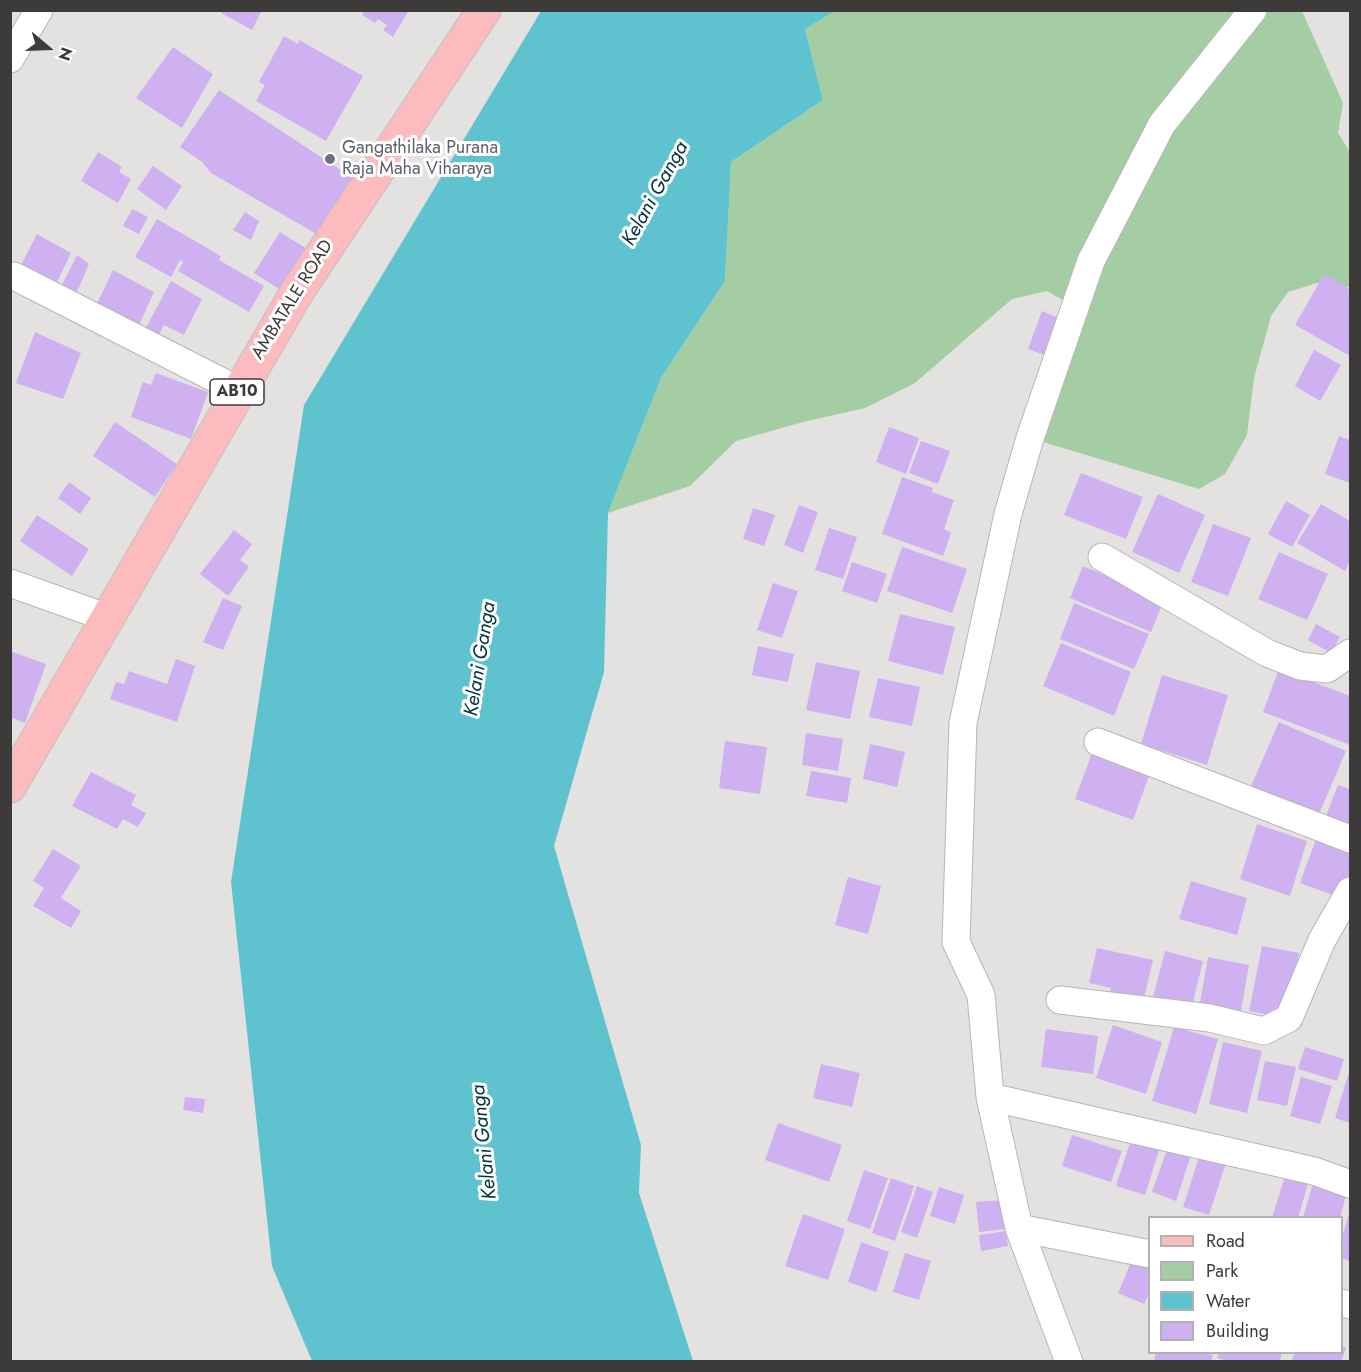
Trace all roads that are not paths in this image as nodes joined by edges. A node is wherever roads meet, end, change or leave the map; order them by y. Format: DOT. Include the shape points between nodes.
graph roads {
  1 [pos="39,10"];
  2 [pos="484,10"];
  3 [pos="1253,10"];
  4 [pos="10,59"];
  5 [pos="14,276"];
  6 [pos="238,390"];
  7 [pos="1102,557"];
  8 [pos="10,583"];
  9 [pos="108,618"];
  10 [pos="1350,653"];
  11 [pos="1098,742"];
  12 [pos="10,786"];
  13 [pos="1350,839"];
  14 [pos="1350,891"];
  15 [pos="1060,1000"];
  16 [pos="990,1097"];
  17 [pos="1350,1184"];
  18 [pos="1019,1228"];
  19 [pos="1148,1254"];
  20 [pos="1069,1362"];
  1 -- 4 [label="street"];
  2 -- 6 [label="main road, AMBATALE ROAD / AB10" via="303,282"];
  3 -- 16 [label="street" via="1162,124 1091,261 1008,514 963,723 956,942 981,995"];
  5 -- 6 [label="street"];
  6 -- 9 [label="main road, AMBATALE ROAD / AB10"];
  7 -- 10 [label="street" via="1267,653 1300,666 1327,669"];
  8 -- 9 [label="street"];
  9 -- 12 [label="main road, AMBATALE ROAD / AB10"];
  11 -- 13 [label="street"];
  14 -- 15 [label="street" via="1322,940 1289,1018 1264,1031 1210,1018"];
  16 -- 17 [label="street" via="1314,1172"];
  16 -- 18 [label="street"];
  18 -- 19 [label="street"];
  18 -- 20 [label="street"];
}
